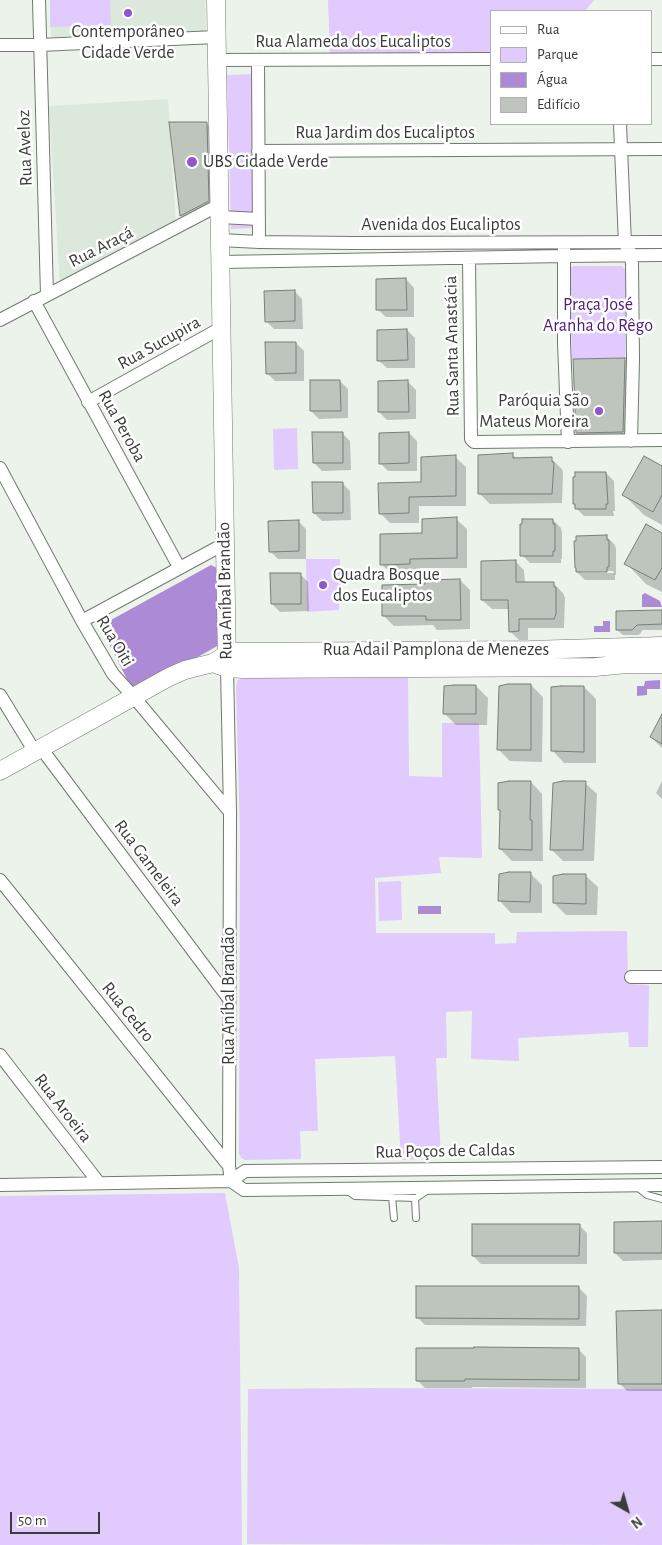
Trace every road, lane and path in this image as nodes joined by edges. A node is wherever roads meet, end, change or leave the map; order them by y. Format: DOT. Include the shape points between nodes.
graph roads {
  1 [pos="39,0"];
  2 [pos="216,0"];
  3 [pos="216,37"];
  4 [pos="0,45"];
  5 [pos="40,45"];
  6 [pos="490,59"];
  7 [pos="216,60"];
  8 [pos="258,60"];
  9 [pos="620,125"];
  10 [pos="662,149"];
  11 [pos="621,150"];
  12 [pos="258,151"];
  13 [pos="220,211"];
  14 [pos="259,219"];
  15 [pos="220,240"];
  16 [pos="260,242"];
  17 [pos="564,242"];
  18 [pos="662,242"];
  19 [pos="458,243"];
  20 [pos="626,243"];
  21 [pos="662,255"];
  22 [pos="564,256"];
  23 [pos="631,256"];
  24 [pos="463,258"];
  25 [pos="221,262"];
  26 [pos="47,295"];
  27 [pos="34,302"];
  28 [pos="0,320"];
  29 [pos="221,328"];
  30 [pos="88,402"];
  31 [pos="662,440"];
  32 [pos="631,441"];
  33 [pos="568,442"];
  34 [pos="0,468"];
  35 [pos="224,544"];
  36 [pos="179,567"];
  37 [pos="82,622"];
  38 [pos="662,646"];
  39 [pos="378,651"];
  40 [pos="422,651"];
  41 [pos="530,658"];
  42 [pos="222,662"];
  43 [pos="662,664"];
  44 [pos="399,667"];
  45 [pos="355,668"];
  46 [pos="0,695"];
  47 [pos="133,696"];
  48 [pos="38,750"];
  49 [pos="0,771"];
  50 [pos="230,812"];
  51 [pos="0,880"];
  52 [pos="631,977"];
  53 [pos="662,977"];
  54 [pos="229,998"];
  55 [pos="0,1055"];
  56 [pos="229,1166"];
  57 [pos="662,1167"];
  58 [pos="231,1181"];
  59 [pos="99,1183"];
  60 [pos="0,1185"];
  61 [pos="662,1185"];
  62 [pos="635,1186"];
  63 [pos="432,1188"];
  64 [pos="345,1189"];
  65 [pos="392,1198"];
  66 [pos="414,1198"];
  67 [pos="662,1199"];
  68 [pos="394,1218"];
  69 [pos="416,1218"];
  1 -- 5 [label="street, Rua Aveloz"];
  2 -- 3 [label="main road, Rua Aníbal Brandão"];
  3 -- 5 [label="street"];
  3 -- 7 [label="main road, Rua Aníbal Brandão"];
  4 -- 5 [label="street"];
  5 -- 26 [label="street, Rua Aveloz"];
  6 -- 8 [label="street, Rua Alameda dos Eucaliptos"];
  7 -- 8 [label="street, Rua Alameda dos Eucaliptos"];
  7 -- 13 [label="main road, Rua Aníbal Brandão"];
  8 -- 12 [label="street"];
  9 -- 11 [label="street"];
  10 -- 11 [label="street, Rua Jardim dos Eucaliptos"];
  11 -- 12 [label="street, Rua Jardim dos Eucaliptos"];
  11 -- 20 [label="street"];
  12 -- 14 [label="street"];
  13 -- 14 [label="street"];
  13 -- 15 [label="main road, Rua Aníbal Brandão"];
  13 -- 26 [label="street, Rua Araçá"];
  14 -- 16 [label="street"];
  15 -- 16 [label="street, Avenida dos Eucaliptos"];
  15 -- 25 [label="main road, Rua Aníbal Brandão"];
  16 -- 19 [label="street, Avenida dos Eucaliptos"];
  17 -- 19 [label="street, Avenida dos Eucaliptos"];
  17 -- 20 [label="street, Avenida dos Eucaliptos"];
  17 -- 22 [label="street"];
  18 -- 20 [label="street, Avenida dos Eucaliptos"];
  19 -- 24 [label="street, Rua Santa Anastácia"];
  20 -- 23 [label="street"];
  21 -- 23 [label="street, Avenida dos Eucaliptos"];
  22 -- 23 [label="street, Avenida dos Eucaliptos"];
  22 -- 24 [label="street, Avenida dos Eucaliptos"];
  22 -- 33 [label="street"];
  23 -- 32 [label="street"];
  24 -- 25 [label="street, Avenida dos Eucaliptos"];
  24 -- 33 [label="street, Rua Santa Anastácia" via="471,439 476,443"];
  25 -- 29 [label="main road, Rua Aníbal Brandão"];
  26 -- 27 [label="street, Rua Araçá"];
  27 -- 28 [label="street, Rua Araçá"];
  27 -- 30 [label="street, Rua Peroba"];
  29 -- 30 [label="street, Rua Sucupira"];
  29 -- 35 [label="main road, Rua Aníbal Brandão"];
  30 -- 36 [label="street, Rua Peroba"];
  31 -- 32 [label="street"];
  32 -- 33 [label="street"];
  34 -- 37 [label="street, Rua Oiti"];
  35 -- 36 [label="street"];
  35 -- 42 [label="main road, Rua Aníbal Brandão"];
  36 -- 37 [label="street"];
  37 -- 47 [label="street, Rua Oiti" via="113,674"];
  38 -- 41 [label="main road, Rua Adail Pamplona de Menezes" via="566,646"];
  39 -- 40 [label="main road, Rua Adail Pamplona de Menezes"];
  39 -- 42 [label="main road, Rua Adail Pamplona de Menezes" via="236,652"];
  39 -- 45 [label="main road" via="376,662"];
  40 -- 41 [label="main road, Rua Adail Pamplona de Menezes"];
  40 -- 44 [label="main road" via="416,655 403,655"];
  41 -- 43 [label="main road, Rua Adail Pamplona de Menezes" via="595,667"];
  41 -- 44 [label="main road, Rua Adail Pamplona de Menezes"];
  42 -- 45 [label="main road, Rua Adail Pamplona de Menezes"];
  42 -- 47 [label="main road, Rua Adail Pamplona de Menezes" via="185,670"];
  42 -- 50 [label="street, Rua Aníbal Brandão"];
  44 -- 45 [label="main road, Rua Adail Pamplona de Menezes"];
  46 -- 48 [label="street, Rua Gameleira"];
  47 -- 48 [label="main road, Rua Adail Pamplona de Menezes"];
  47 -- 50 [label="street, Rua Oiti"];
  48 -- 49 [label="main road, Rua Adail Pamplona de Menezes"];
  48 -- 54 [label="street, Rua Gameleira"];
  50 -- 54 [label="street, Rua Aníbal Brandão"];
  51 -- 56 [label="street, Rua Cedro"];
  52 -- 53 [label="street"];
  54 -- 56 [label="street, Rua Aníbal Brandão"];
  55 -- 59 [label="street, Rua Aroeira"];
  56 -- 58 [label="street, Rua Aníbal Brandão"];
  57 -- 58 [label="street, Rua Poços de Caldas" via="245,1171"];
  58 -- 59 [label="street, Rua Poços de Caldas"];
  58 -- 64 [label="street, Rua Poços de Caldas" via="244,1190"];
  59 -- 60 [label="street, Rua Poços de Caldas"];
  61 -- 62 [label="street, Rua Poços de Caldas"];
  62 -- 63 [label="street, Rua Poços de Caldas"];
  62 -- 67 [label="lane" via="647,1196"];
  63 -- 64 [label="street, Rua Poços de Caldas"];
  63 -- 66 [label="lane"];
  64 -- 65 [label="lane" via="355,1196"];
  65 -- 66 [label="lane"];
  65 -- 68 [label="lane"];
  66 -- 69 [label="lane"];
}
